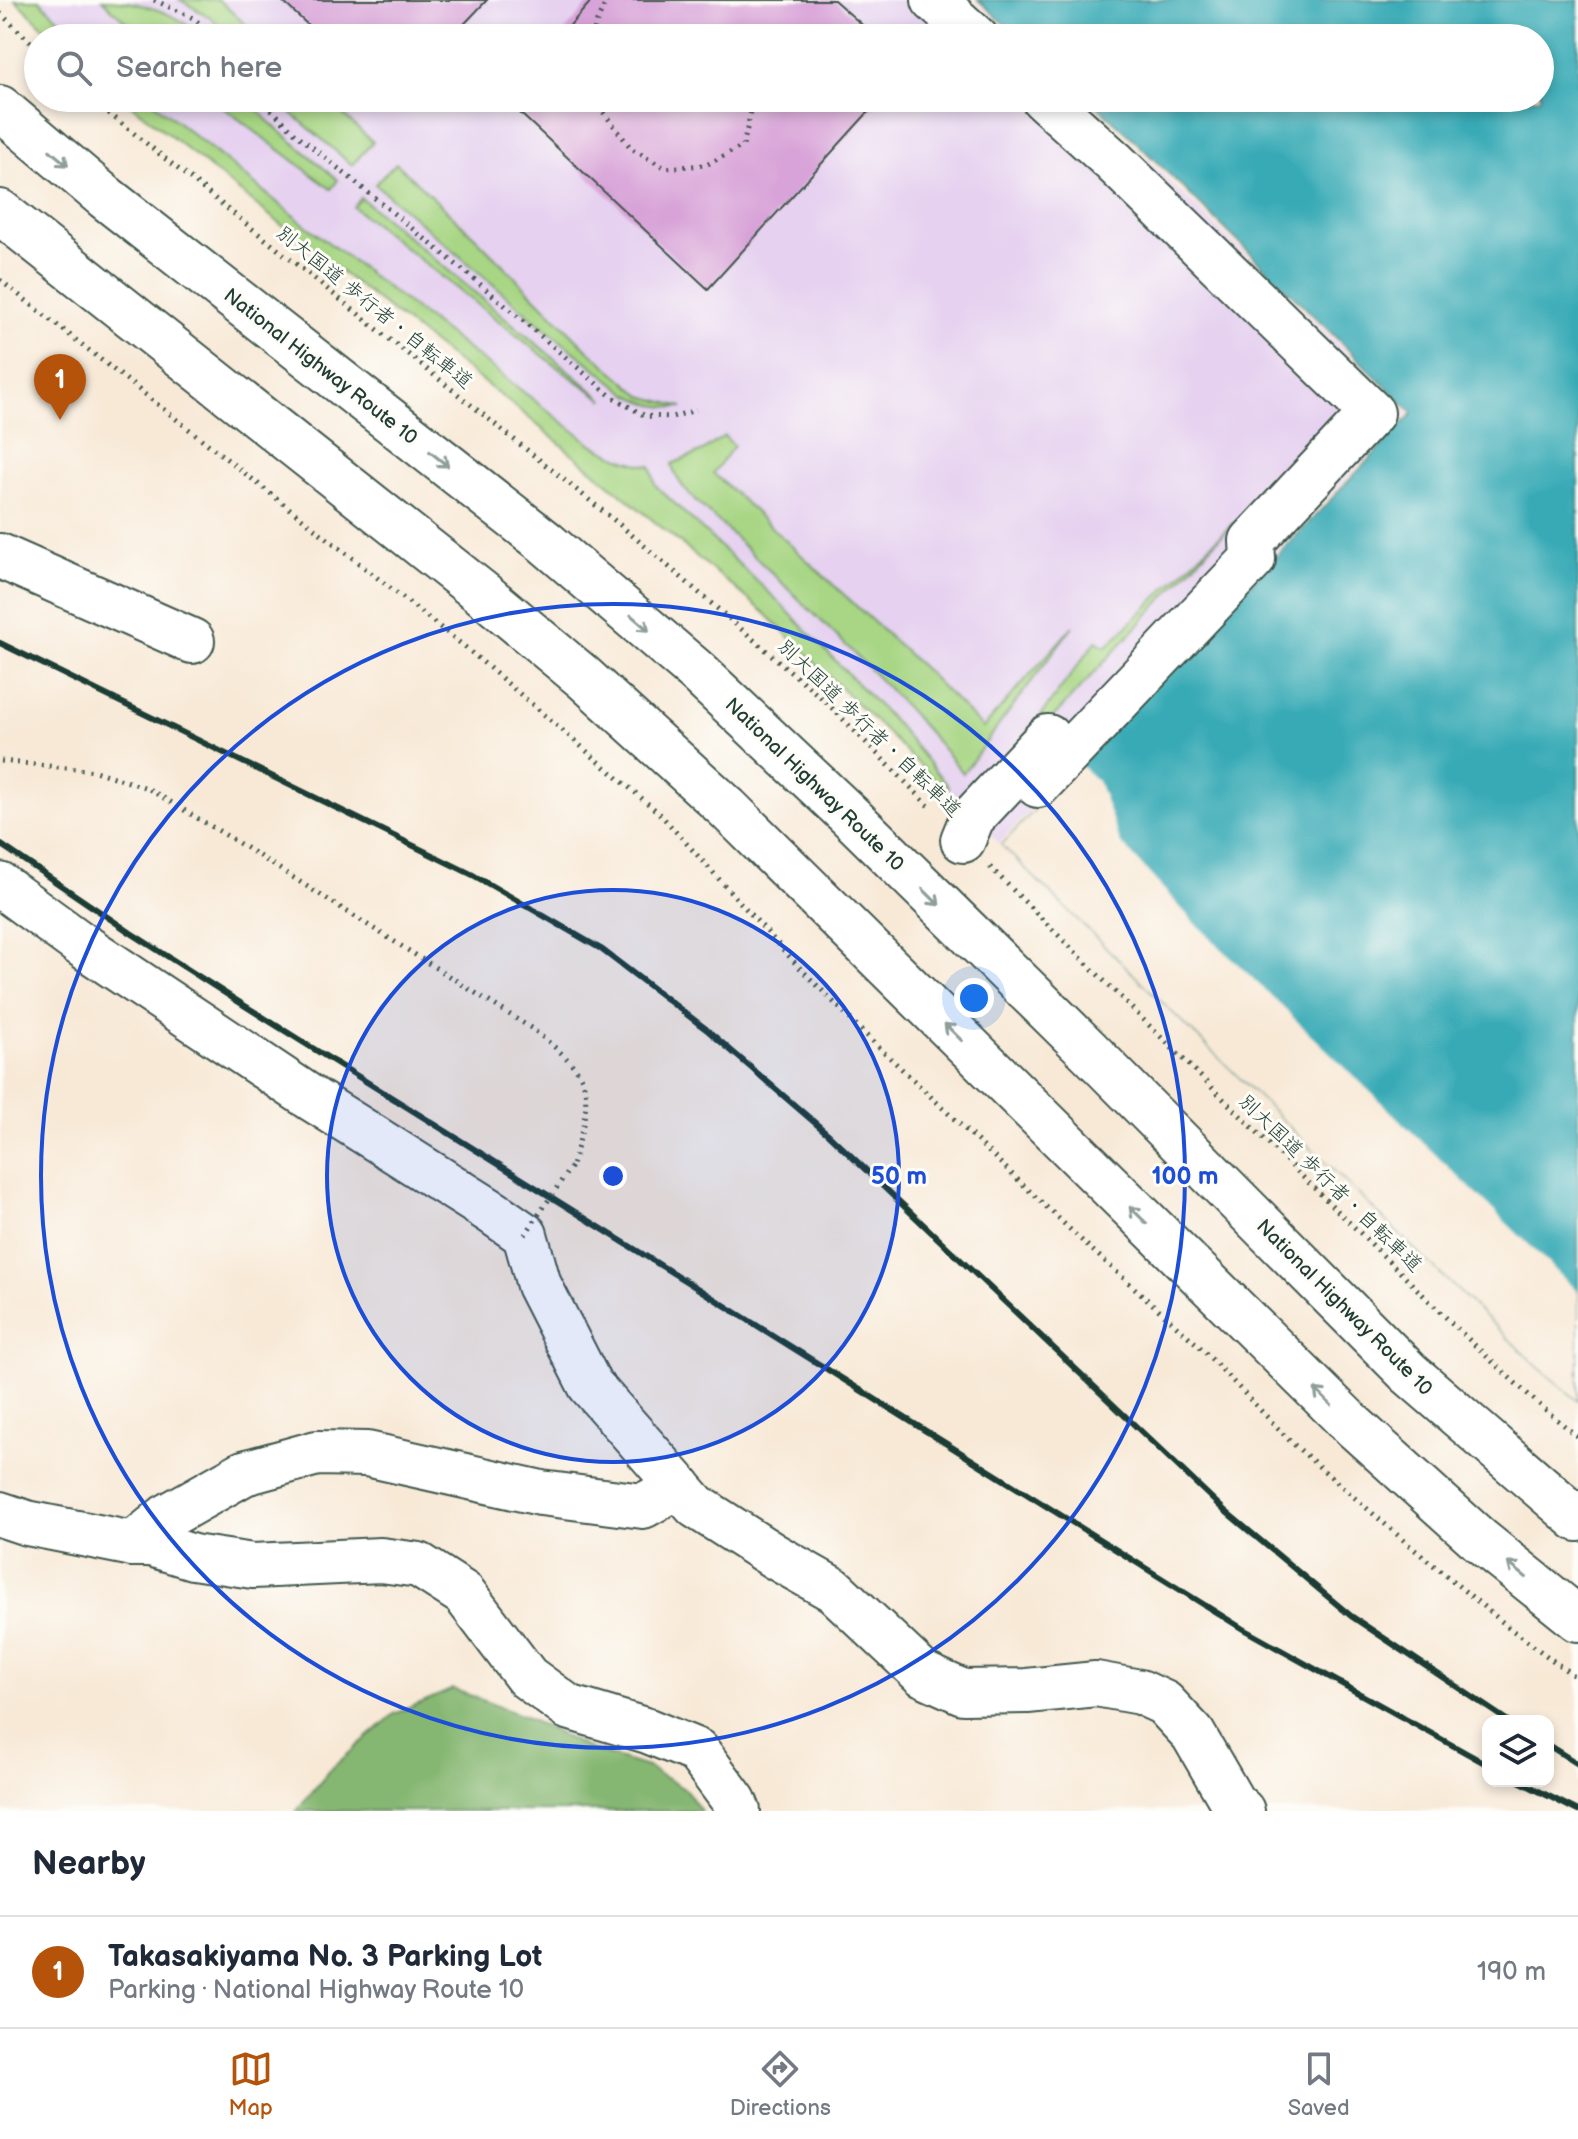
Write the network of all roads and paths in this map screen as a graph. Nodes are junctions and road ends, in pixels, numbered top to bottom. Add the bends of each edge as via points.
1 (154, 0) edge
2 (607, 0) edge
3 (934, 0) edge
4 (0, 13) edge
5 (200, 24) edge
6 (596, 24) edge
7 (961, 24) edge
8 (24, 36) edge
9 (0, 108) edge
10 (107, 112) edge
11 (274, 112) edge
12 (603, 112) edge
13 (751, 112) edge
14 (1059, 112) edge
15 (0, 212) edge
16 (0, 280) edge
17 (696, 410) dead end
18 (1252, 541) junction
19 (0, 556) edge
20 (192, 641) dead end
21 (1, 761) edge
22 (1038, 785) dead end
23 (1005, 817) dead end
24 (963, 840) junction
25 (0, 885) edge
26 (525, 1235) junction
27 (1578, 1437) edge
28 (679, 1486) junction
29 (0, 1514) edge
30 (1578, 1519) edge
31 (133, 1544) junction
32 (1578, 1619) edge
33 (1578, 1679) edge
34 (738, 1811) edge
35 (1242, 1811) edge

1 - 5 path
2 - 6 path
3 - 7 main road
4 - 8 path
9 -> 30 main road, National Highway Route 10 via 105,197 545,542 696,671 1099,1061 1409,1373
10 - 24 path, 別大国道 歩行者・自転車道 via 619,524 825,701
11 - 17 path via 611,396 645,416 672,417
12 - 13 path via 631,148 665,168 706,165 743,146
14 - 18 main road via 1372,413
32 -> 15 main road via 1481,1541 1349,1422 657,743 487,597
16 - 33 path via 465,647 659,813 863,1032 1199,1346 1291,1442 1420,1555
18 - 22 main road via 1253,559
18 - 24 main road via 1233,538 972,818
19 - 20 main road
21 - 26 path, bridge via 95,771 147,788 534,1030 569,1062 584,1085 583,1131 572,1165
23 - 24 main road via 987,834
24 - 27 path, 別大国道 歩行者・自転車道 via 1448,1319
25 - 26 main road via 301,1092
26 - 28 main road via 539,1285 590,1385
28 - 31 main road via 643,1506 541,1493 367,1454 317,1453 244,1473 166,1517
28 - 35 main road via 696,1506 834,1590 923,1674 963,1692 1096,1684 1140,1692 1164,1703 1193,1734
29 - 31 main road
31 - 34 main road via 253,1566 381,1560 419,1565 464,1594 527,1677 568,1707 697,1751

